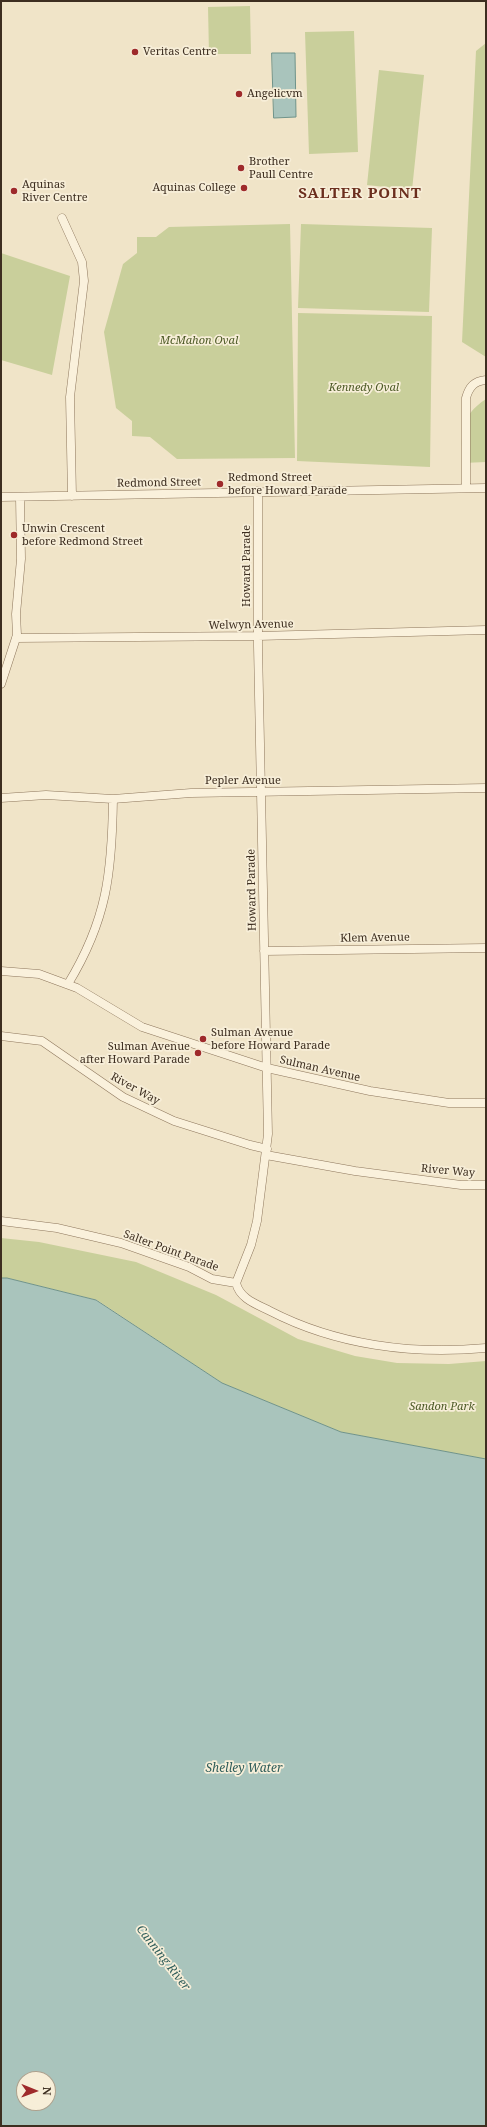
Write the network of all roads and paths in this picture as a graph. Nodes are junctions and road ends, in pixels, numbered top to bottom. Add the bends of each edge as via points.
1 (62, 218) dead end
2 (486, 380) edge
3 (466, 488) junction
4 (486, 488) edge
5 (258, 492) junction
6 (72, 496) junction
7 (1, 497) edge
8 (20, 497) junction
9 (486, 630) edge
10 (258, 636) junction
11 (16, 638) junction
12 (1, 684) edge
13 (486, 788) edge
14 (262, 792) junction
15 (1, 798) edge
16 (113, 799) junction
17 (486, 948) edge
18 (264, 951) junction
19 (1, 971) edge
20 (68, 984) junction
21 (1, 1036) edge
22 (266, 1068) junction
23 (486, 1103) edge
24 (267, 1152) junction
25 (486, 1184) edge
26 (1, 1221) edge
27 (236, 1283) junction
28 (486, 1348) edge

1 - 6 street via 82,262 84,281 70,397
2 - 3 street via 473,384 466,398
3 - 4 street, Redmond Street
3 - 5 street, Redmond Street
5 - 6 street, Redmond Street
5 - 10 street, Howard Parade
6 - 8 street, Redmond Street
7 - 8 street, Redmond Street
8 - 11 street via 21,559
9 - 10 street, Welwyn Avenue
10 - 11 street, Welwyn Avenue
10 - 14 street, Howard Parade
11 - 12 street
13 - 14 street, Pepler Avenue
14 - 16 street, Pepler Avenue via 191,792
14 - 18 street, Howard Parade
15 - 16 street, Pepler Avenue via 46,795
16 - 20 street via 112,851 101,915 82,961
17 - 18 street, Klem Avenue
18 - 22 street, Howard Parade
19 - 20 street, Sulman Avenue via 39,974
20 - 22 street, Sulman Avenue via 142,1027
21 - 24 street, River Way via 42,1042 122,1097 174,1121
22 - 23 street, Sulman Avenue via 370,1092 449,1104
22 - 24 street, Howard Parade
24 - 25 street, River Way via 355,1171 454,1184
24 - 27 street, Howard Parade via 257,1221 251,1245
26 - 27 street, Salter Point Parade via 56,1228 121,1243 189,1267 212,1279
27 - 28 street via 239,1293 248,1299 283,1317 332,1335 375,1346 405,1349

